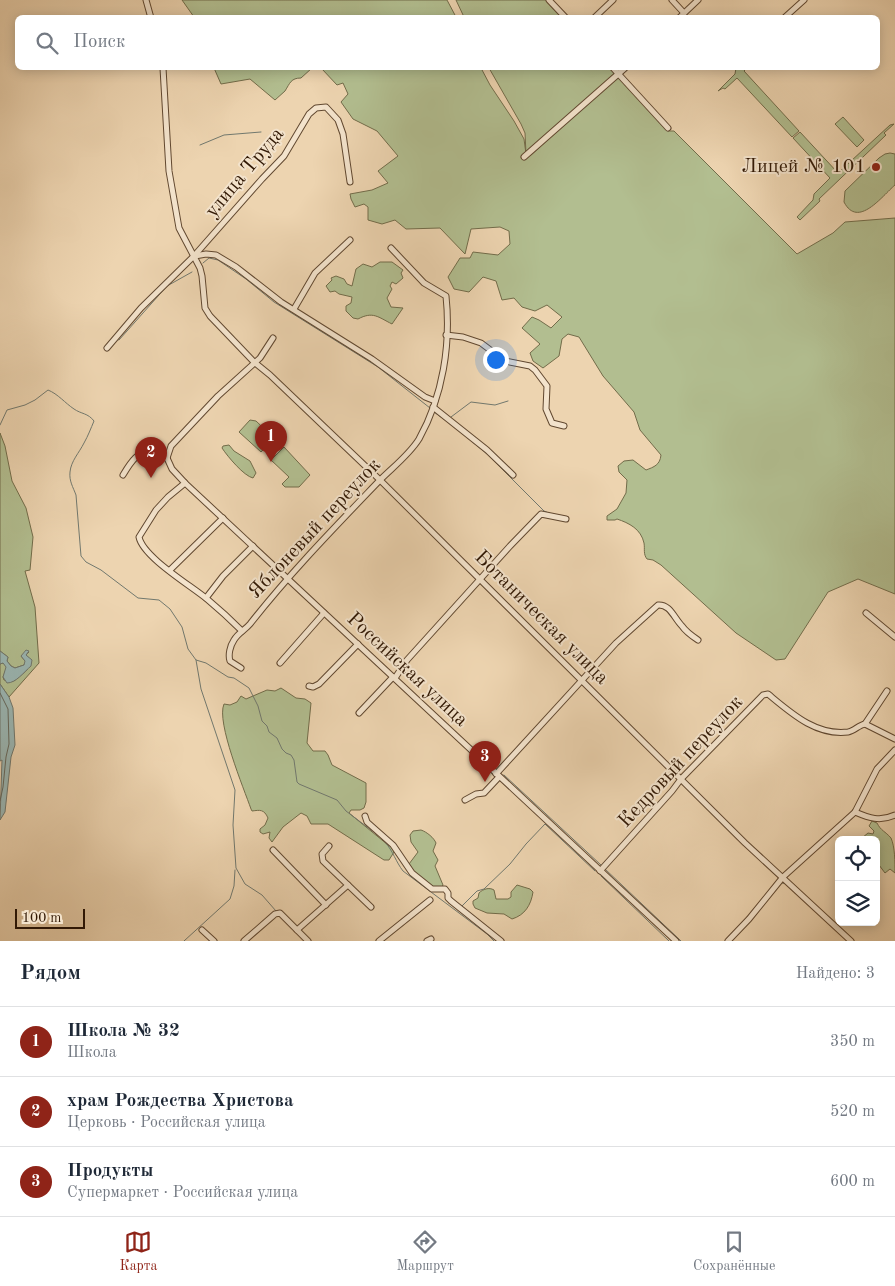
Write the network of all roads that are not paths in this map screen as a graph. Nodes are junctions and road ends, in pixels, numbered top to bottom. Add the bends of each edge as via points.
1 (146, 0) edge
2 (549, 0) edge
3 (613, 0) edge
4 (672, 0) edge
5 (698, 0) edge
6 (804, 0) edge
7 (684, 13) joint
8 (151, 15) edge
9 (563, 15) edge
10 (597, 15) edge
11 (787, 15) edge
12 (163, 70) edge
13 (615, 70) edge
14 (623, 70) edge
15 (619, 73) junction
16 (668, 128) dead end
17 (524, 157) dead end
18 (350, 182) dead end
19 (350, 240) dead end
20 (391, 248) dead end
21 (194, 256) junction
22 (294, 309) junction
23 (210, 316) joint
24 (446, 335) junction
25 (273, 338) dead end
26 (107, 348) dead end
27 (254, 362) junction
28 (435, 401) junction
29 (433, 407) junction
30 (564, 426) dead end
31 (167, 458) junction
32 (513, 474) dead end
33 (123, 475) dead end
34 (380, 480) junction
35 (185, 483) junction
36 (223, 518) junction
37 (566, 519) dead end
38 (253, 546) junction
39 (170, 570) junction
40 (287, 579) junction
41 (480, 579) junction
42 (206, 598) junction
43 (324, 613) junction
44 (866, 613) dead end
45 (242, 631) junction
46 (895, 637) edge
47 (698, 640) dead end
48 (358, 644) junction
49 (280, 663) dead end
50 (241, 668) dead end
51 (394, 678) junction
52 (582, 680) junction
53 (309, 686) dead end
54 (887, 691) dead end
55 (359, 713) dead end
56 (865, 724) junction
57 (895, 739) edge
58 (895, 750) edge
59 (498, 776) junction
60 (681, 779) junction
61 (466, 800) dead end
62 (855, 812) junction
63 (895, 815) edge
64 (365, 816) dead end
65 (329, 846) dead end
66 (273, 850) dead end
67 (600, 871) junction
68 (783, 876) junction
69 (348, 885) junction
70 (430, 900) dead end
71 (326, 905) junction
72 (371, 907) dead end
73 (202, 930) dead end
74 (297, 930) junction
75 (214, 941) edge
76 (244, 941) edge
77 (308, 941) edge
78 (379, 941) edge
79 (500, 941) edge
80 (676, 941) edge
81 (728, 941) edge
82 (851, 941) edge

1 - 8 street
2 - 9 street
3 - 10 street
4 - 7 street
5 - 7 street
6 - 11 street
12 - 21 street, улица Труда via 170,181 179,228
13 - 15 street
14 - 15 street
15 - 16 street
15 - 17 street
18 - 21 street, улица Труда via 338,120 326,107 316,108 304,121 284,156
19 - 22 street via 315,273
20 - 24 street, Яблоневый переулок via 424,283 446,296
21 - 22 street via 216,255
21 - 23 street, улица Труда via 202,276 205,308
21 - 26 street via 141,308
22 - 28 street
23 - 27 street, Ботаническая улица
24 - 28 street, Яблоневый переулок via 444,372
24 - 30 street via 481,343 505,361 530,366 547,386 546,409 552,423
25 - 27 street
27 - 31 street via 171,446
27 - 34 street, Ботаническая улица
28 - 29 street, Яблоневый переулок
29 - 32 street
29 - 34 street, Яблоневый переулок via 417,441
31 - 33 street via 145,452 128,465
31 - 35 street, Российская улица
34 - 40 street, Яблоневый переулок
34 - 41 street, Ботаническая улица
35 - 36 street, Российская улица
35 - 39 street via 156,510 139,537 155,559
36 - 38 street, Российская улица
36 - 39 street
37 - 41 street via 541,514
38 - 40 street, Российская улица
38 - 42 street
39 - 42 street
40 - 43 street, Российская улица
40 - 45 street, Яблоневый переулок
41 - 51 street
41 - 52 street, Ботаническая улица
42 - 45 street
43 - 48 street, Российская улица
43 - 49 street
44 - 46 street
45 - 50 street, Яблоневый переулок via 233,641 229,656 230,661
47 - 52 street via 681,626 668,608 658,605
48 - 51 street, Российская улица
48 - 53 street via 319,684
51 - 55 street
51 - 59 street, Российская улица
52 - 59 street
52 - 60 street, Ботаническая улица
54 - 56 street
56 - 57 street
56 - 60 street, Кедровый переулок via 848,732 821,730 768,694 764,695
58 - 62 street via 877,768
59 - 61 street via 484,793
59 - 67 street, Российская улица
60 - 67 street, Кедровый переулок
60 - 68 street, Ботаническая улица
62 - 63 street via 872,819
62 - 68 street
64 - 79 street via 367,822 393,845 412,873 432,889 445,888 451,901
65 - 69 street via 322,854 323,861
66 - 71 street
67 - 80 street, Российская улица
68 - 81 street via 750,919
68 - 82 street, Ботаническая улица
69 - 71 street
69 - 72 street
70 - 78 street
71 - 74 street
73 - 75 street
74 - 76 street via 280,913 275,914
74 - 77 street

